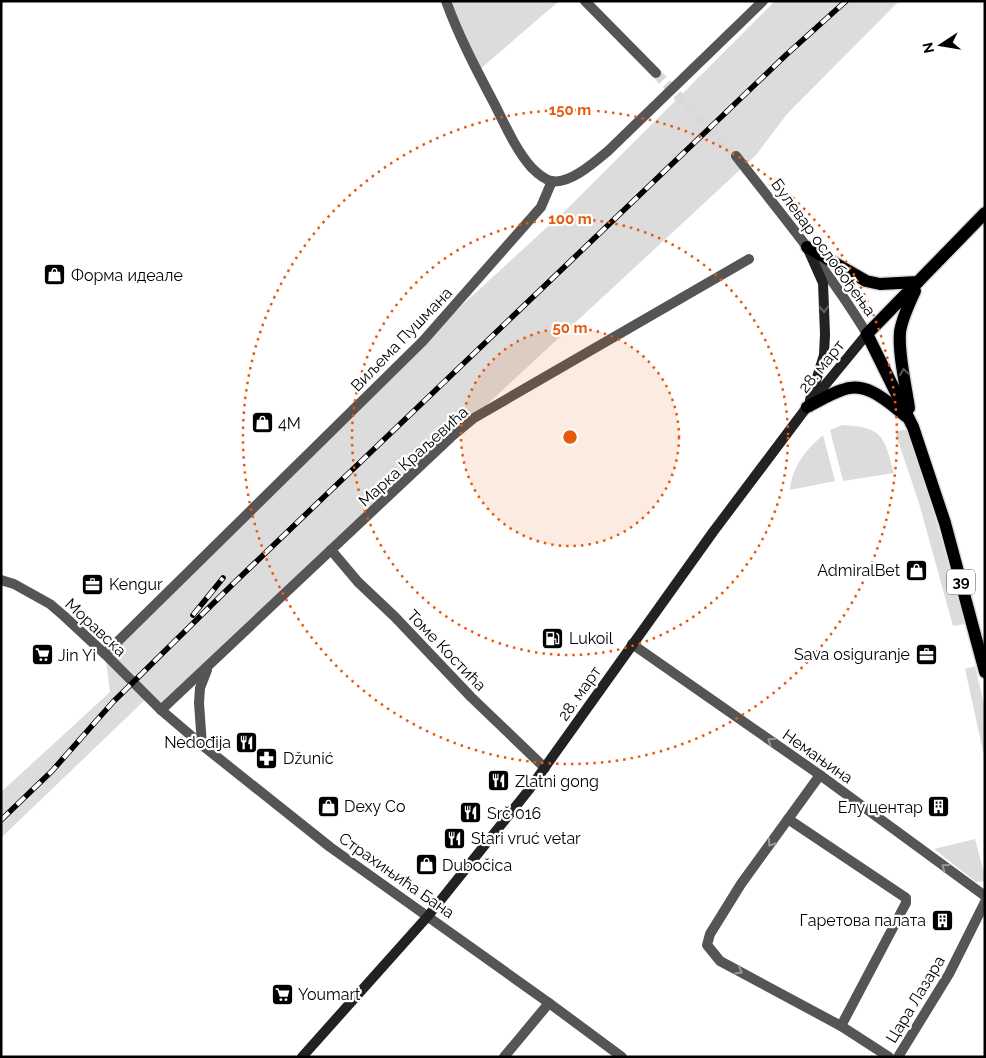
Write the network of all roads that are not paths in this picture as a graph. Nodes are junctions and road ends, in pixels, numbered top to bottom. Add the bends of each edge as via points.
1 (446, 1) edge
2 (585, 1) edge
3 (763, 1) edge
4 (656, 73) tunnel mouth
5 (736, 156) tunnel mouth
6 (552, 181) junction
7 (985, 213) edge
8 (807, 247) junction
9 (749, 259) dead end
10 (918, 282) junction
11 (867, 334) junction
12 (807, 407) junction
13 (911, 420) junction
14 (331, 550) junction
15 (1, 580) edge
16 (981, 638) edge
17 (632, 644) junction
18 (105, 654) junction
19 (209, 666) junction
20 (985, 672) edge
21 (161, 710) junction
22 (202, 745) junction
23 (545, 768) junction
24 (820, 775) junction
25 (788, 819) junction
26 (985, 896) edge
27 (985, 902) edge
28 (428, 916) junction
29 (549, 1003) junction
30 (841, 1026) junction
31 (302, 1057) edge
32 (504, 1057) edge
33 (622, 1057) edge
34 (889, 1057) edge
35 (898, 1057) edge

1 - 6 street via 454,24 506,127 531,167
2 - 4 street
3 - 6 street via 608,152 586,169
5 - 8 street, Булевар ослобођења
6 - 18 street, Виљема Пушмана via 541,207 424,340
7 - 10 main road
8 - 10 main road via 866,280 880,284
8 - 11 street, Булевар ослобођења
8 -> 12 main road via 823,283 826,334 824,355
9 - 14 street, Марка Краљевића via 474,418
10 - 11 main road
13 -> 10 main road via 900,332
11 - 12 main road, 28. март
11 - 13 main road, Булевар ослобођења / 39
12 - 13 main road via 843,389 862,388 882,398
12 - 17 main road, 28. март
13 - 16 main road, Булевар ослобођења / 39
14 - 19 street, Марка Краљевића
14 - 23 street, Томе Костића via 358,582
15 - 18 street, Моравска via 50,604
16 - 20 main road, Булевар ослобођења / 39
17 - 23 main road, 28. март
24 -> 17 street, Немањина
18 - 21 street, Моравска
19 - 21 street, Марка Краљевића
19 - 22 street via 200,688
21 - 22 street, Страхињића Бана
22 - 28 street, Страхињића Бана via 330,847
23 - 28 main road, 28. март
24 - 25 street
26 -> 24 street, Немањина
25 - 30 street via 906,898
25 -> 30 street via 741,884 710,934 707,945 720,961
27 - 35 street, Цара Лазара via 949,974
28 - 29 street, Страхињића Бана
28 - 31 main road, 28. март
29 - 32 street
29 - 33 street, Страхињића Бана
30 - 34 street

